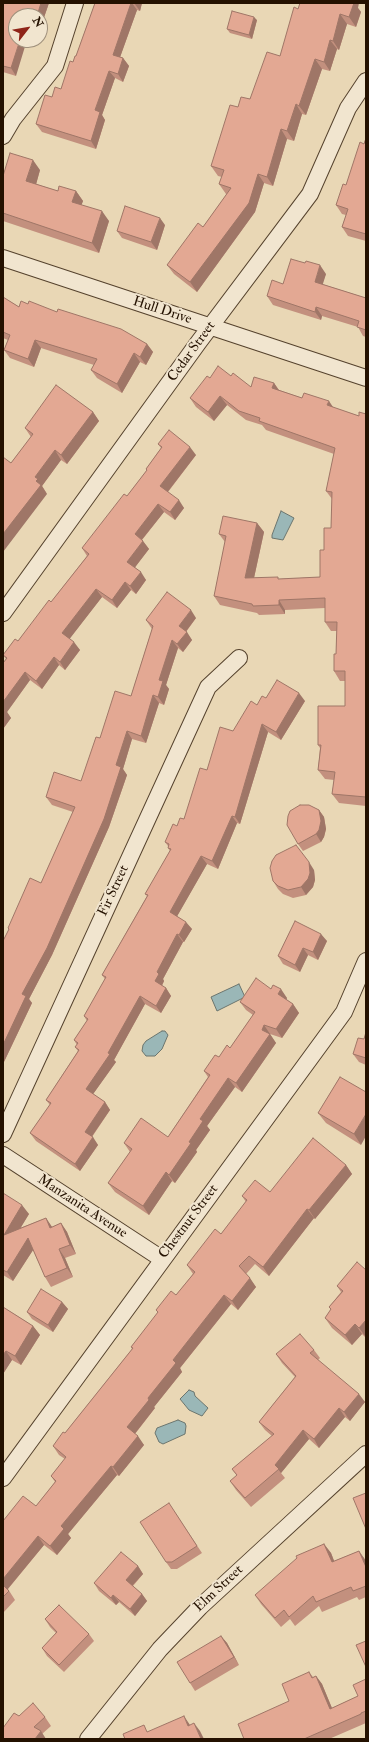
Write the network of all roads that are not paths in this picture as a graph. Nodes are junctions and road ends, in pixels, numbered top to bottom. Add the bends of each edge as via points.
1 (75, 3) edge
2 (366, 82) edge
3 (3, 136) edge
4 (3, 258) edge
5 (210, 327) junction
6 (366, 378) edge
7 (3, 613) edge
8 (239, 658) dead end
9 (366, 961) edge
10 (3, 1134) edge
11 (3, 1155) edge
12 (162, 1259) junction
13 (366, 1454) edge
14 (3, 1478) edge
15 (88, 1739) edge

1 - 3 street via 55,66 13,119
2 - 5 street, Cedar Street via 348,108 310,194
4 - 5 street, Hull Drive
5 - 6 street, Hull Drive
5 - 7 street, Cedar Street
8 - 10 street, Fir Street via 208,687
9 - 12 street, Chestnut Street via 344,1012
11 - 12 street, Manzanita Avenue
12 - 14 street, Chestnut Street
13 - 15 street, Elm Street via 200,1607 160,1649

